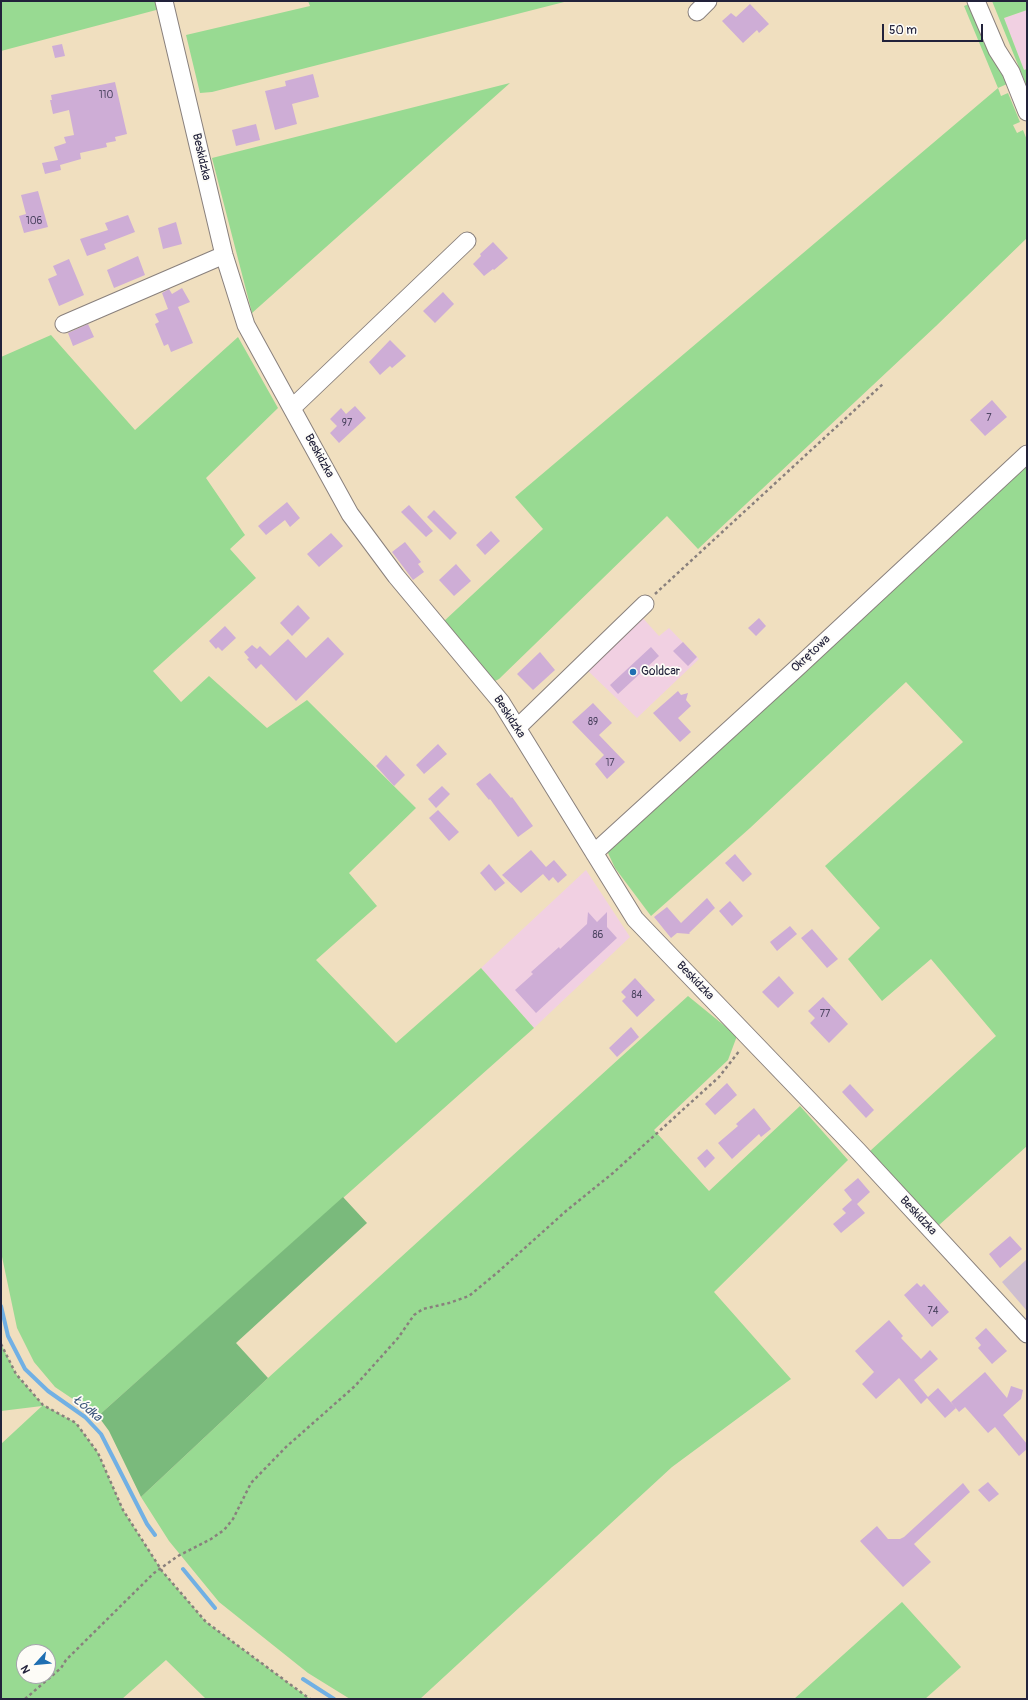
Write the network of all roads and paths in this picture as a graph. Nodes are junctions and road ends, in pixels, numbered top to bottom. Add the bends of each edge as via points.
1 (164, 1) edge
2 (976, 1) edge
3 (1027, 112) edge
4 (467, 241) dead end
5 (224, 255) junction
6 (64, 324) dead end
7 (884, 383) dead end
8 (292, 408) junction
9 (1027, 454) edge
10 (645, 604) joint
11 (517, 728) junction
12 (594, 853) junction
13 (749, 1036) junction
14 (1027, 1334) edge
15 (1, 1344) edge
16 (161, 1569) junction
17 (25, 1699) edge
18 (310, 1699) edge

1 - 5 street, Beskidzka
2 - 3 street via 997,50 1011,72
4 - 8 street
5 - 6 street
5 - 8 street, Beskidzka via 246,325
7 - 10 path
8 - 11 street, Beskidzka via 350,514 396,576 501,702
9 - 12 street, Okrętowa
10 - 11 street
11 - 12 street, Beskidzka
12 - 13 street, Beskidzka via 635,919
13 - 14 street, Beskidzka
13 - 16 path via 719,1077 498,1272 469,1296 422,1309 414,1315 398,1338 355,1386 286,1447 251,1483 233,1519 224,1530 178,1556
15 - 16 path via 16,1374 43,1405 76,1423 98,1453 123,1510
16 - 17 path via 66,1660 61,1668
16 - 18 path via 206,1622

